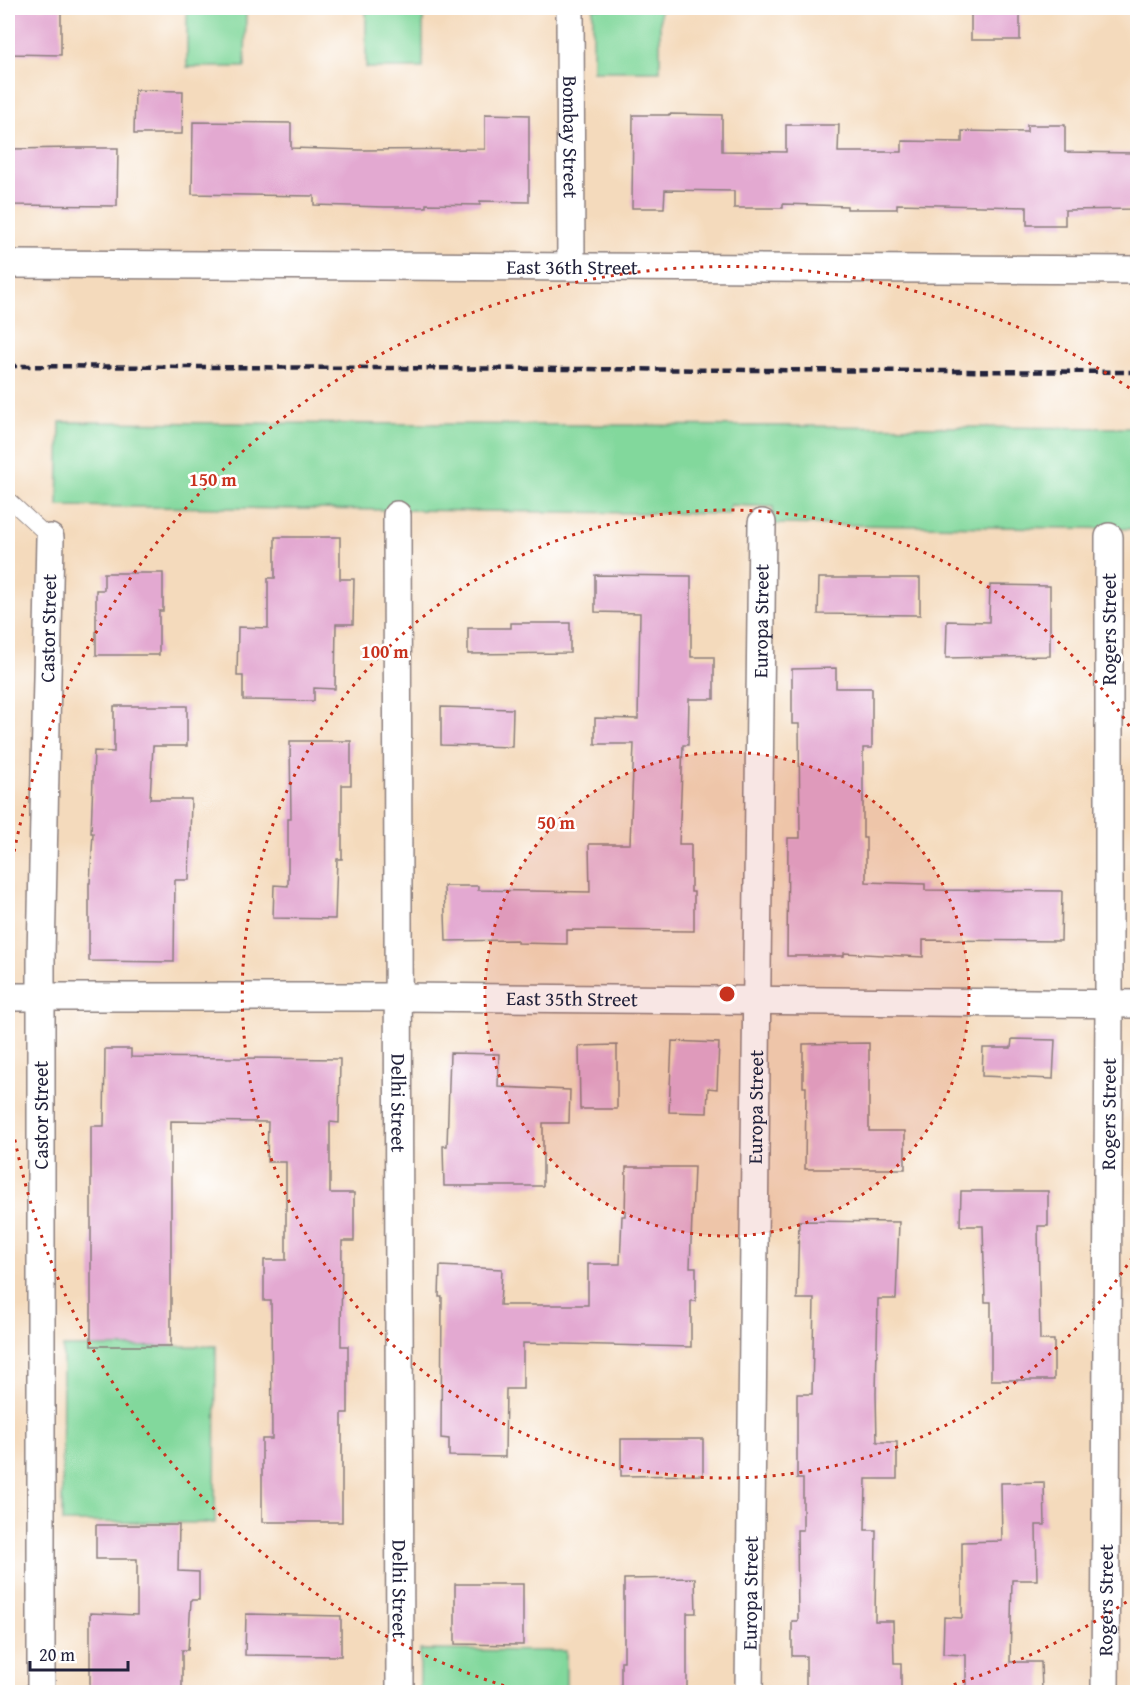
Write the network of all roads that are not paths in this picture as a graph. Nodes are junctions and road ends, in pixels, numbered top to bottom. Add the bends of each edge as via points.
1 (570, 8) edge
2 (8, 264) edge
3 (571, 266) junction
4 (1137, 270) edge
5 (8, 499) edge
6 (397, 515) dead end
7 (762, 523) dead end
8 (50, 537) joint
9 (1109, 537) dead end
10 (8, 997) edge
11 (400, 997) junction
12 (41, 998) junction
13 (755, 1000) junction
14 (1109, 1003) junction
15 (1137, 1004) edge
16 (41, 1692) edge
17 (400, 1692) edge
18 (748, 1692) edge
19 (1105, 1692) edge

1 - 3 street, Bombay Street
2 - 3 street, East 36th Street
3 - 4 street, East 36th Street
5 - 8 lane
6 - 11 street, Delhi Street
7 - 13 street, Europa Street
8 - 12 street, Castor Street
9 - 14 street, Rogers Street
10 - 12 street, East 35th Street
11 - 12 street, East 35th Street
11 - 13 street, East 35th Street
11 - 17 street, Delhi Street
12 - 16 street, Castor Street
13 - 14 street, East 35th Street
13 - 18 street, Europa Street
14 - 15 street, East 35th Street
14 - 19 street, Rogers Street

